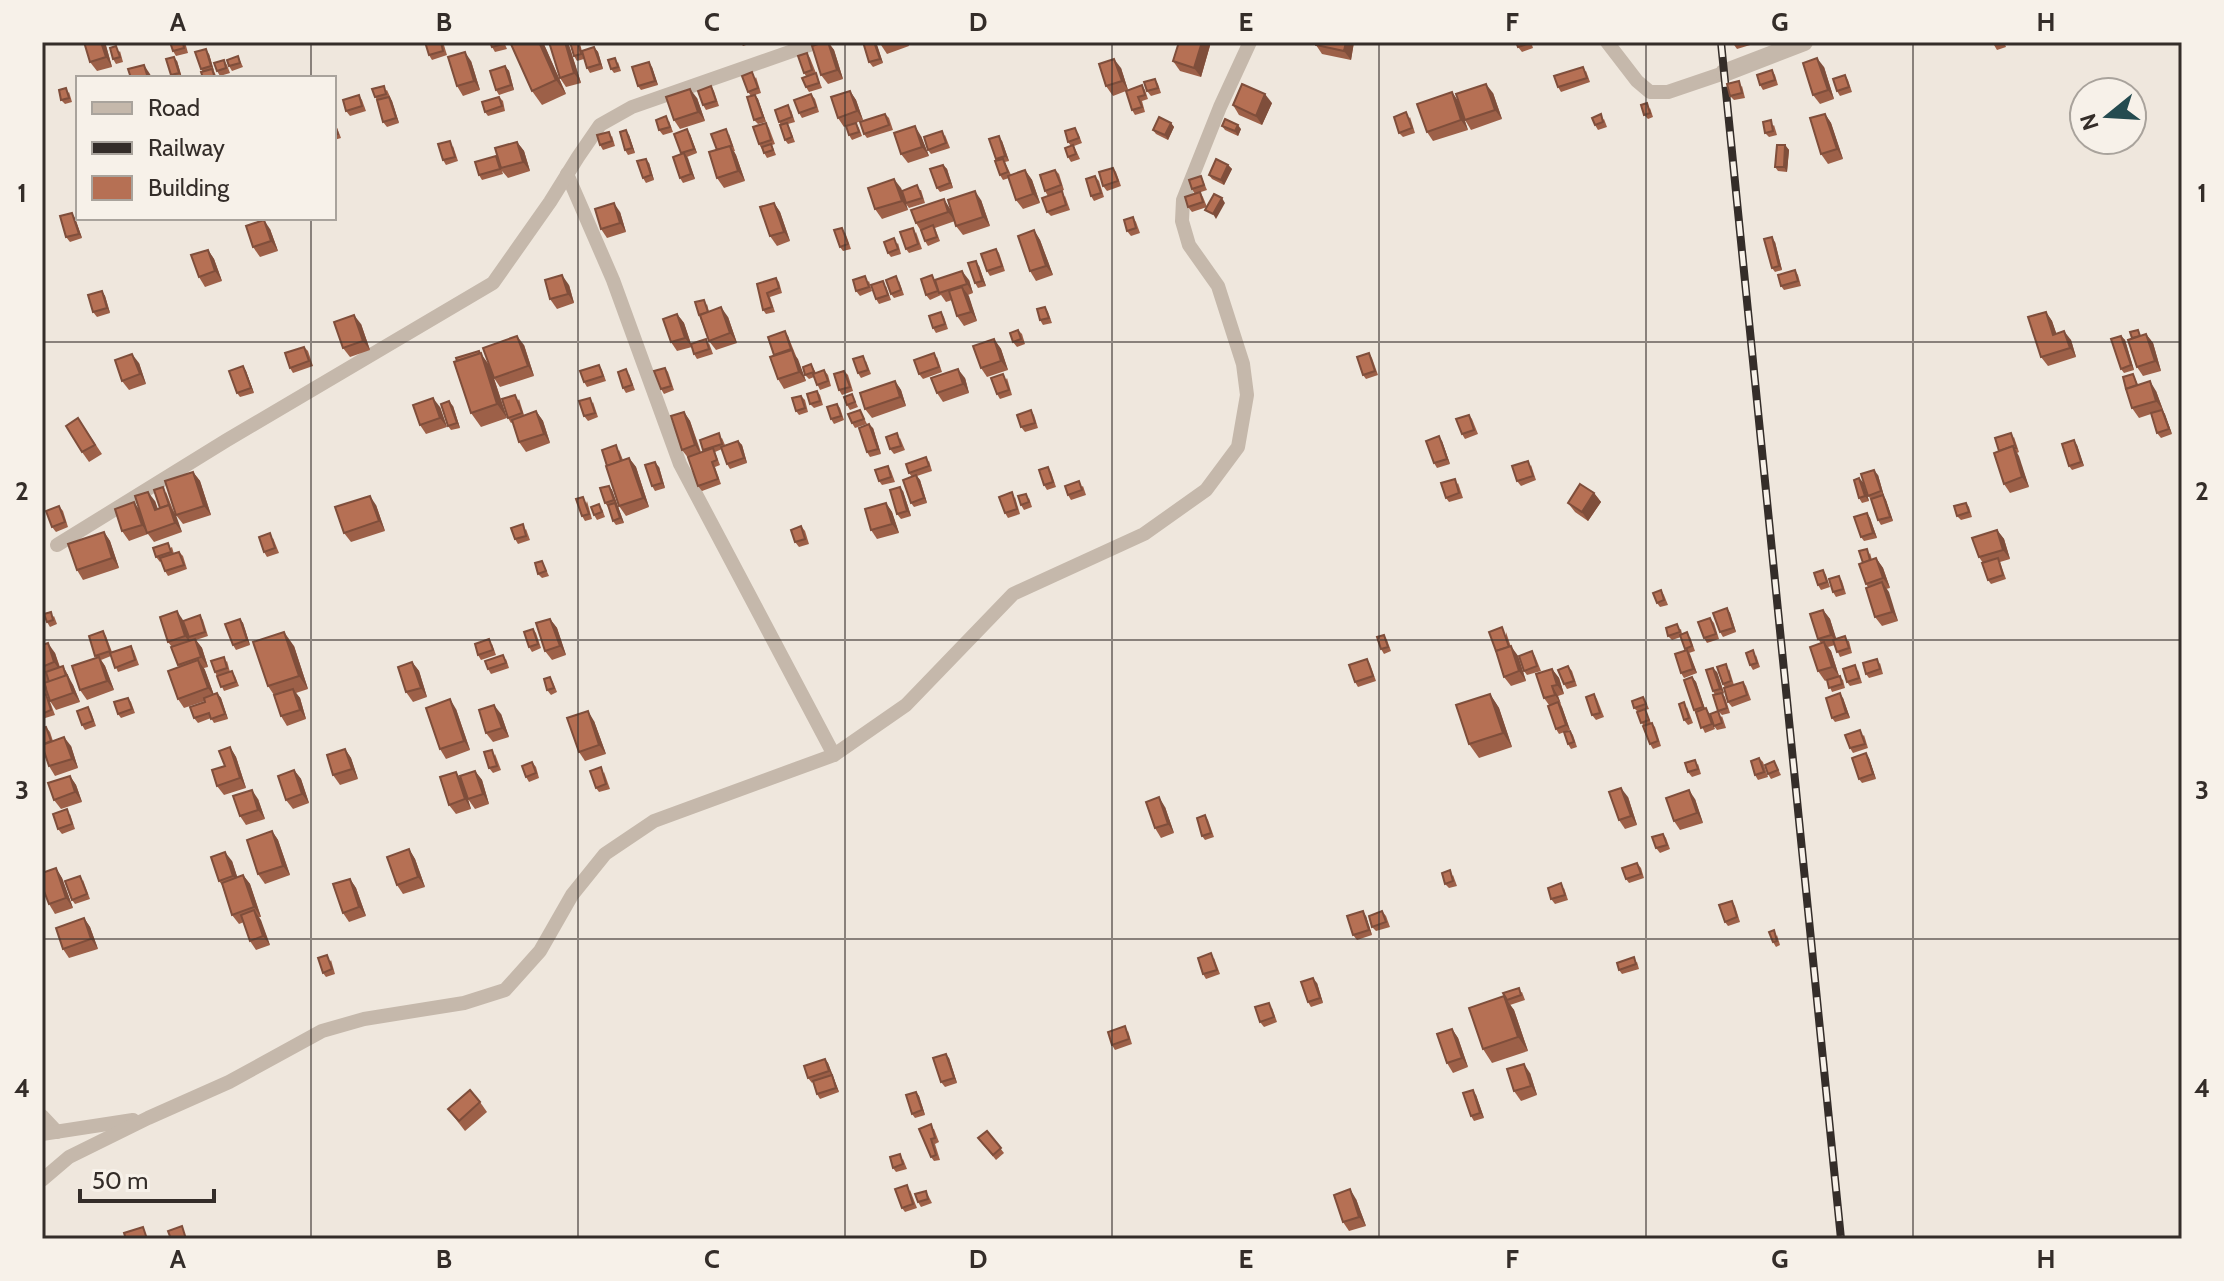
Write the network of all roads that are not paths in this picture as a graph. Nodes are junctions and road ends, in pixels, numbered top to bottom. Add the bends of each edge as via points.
1 (818, 42) edge
2 (1250, 42) edge
3 (1607, 42) edge
4 (1804, 42) edge
5 (1724, 73) joint
6 (567, 174) junction
7 (57, 545) dead end
8 (834, 755) junction
9 (42, 1116) edge
10 (148, 1118) junction
11 (49, 1133) edge
12 (42, 1180) edge

1 - 6 street via 632,107 600,125
2 - 8 street via 1183,200 1182,221 1189,245 1218,286 1243,364 1247,395 1238,447 1206,490 1144,534 1013,594 906,705
3 - 5 street via 1650,92 1668,92
4 - 5 street
6 - 7 street via 493,283
6 - 8 street via 613,280 680,464
8 - 10 street via 654,821 605,854 572,895 540,951 505,990 322,1031 229,1082
9 - 11 street
10 - 11 street
10 - 12 street via 69,1157

